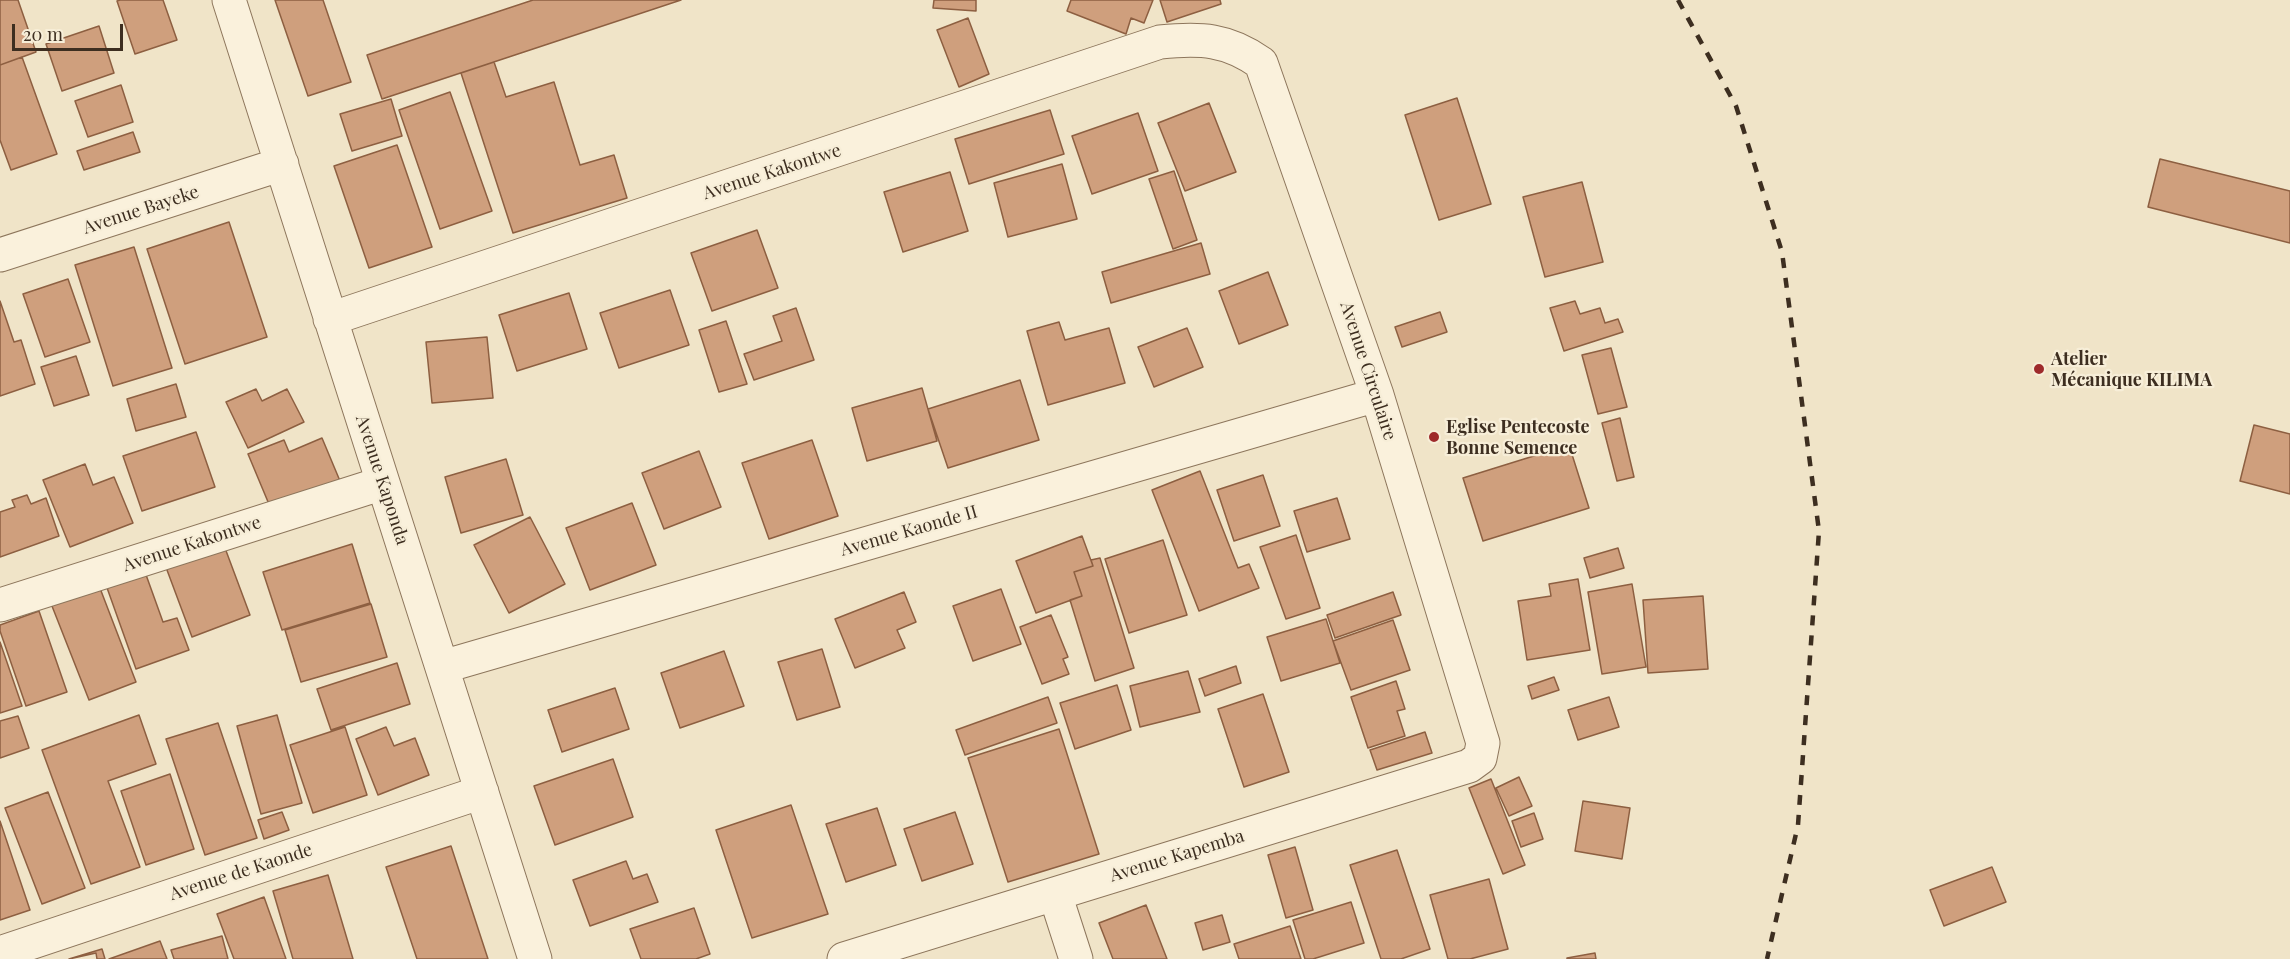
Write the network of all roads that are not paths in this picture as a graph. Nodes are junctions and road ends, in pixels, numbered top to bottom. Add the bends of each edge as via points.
1 (229, 0) edge
2 (1217, 41) joint
3 (282, 164) junction
4 (0, 255) edge
5 (330, 319) junction
6 (1377, 395) junction
7 (383, 483) junction
8 (0, 605) edge
9 (442, 667) junction
10 (1479, 730) joint
11 (482, 792) junction
12 (1055, 894) junction
13 (0, 953) edge
14 (535, 959) edge
15 (844, 959) edge
16 (1076, 959) edge

1 - 3 street, Avenue Kaponda
2 - 5 street, Avenue Kakontwe via 1160,42
2 - 6 street, Avenue Circulaire via 1261,63
3 - 4 street, Avenue Bayeke
3 - 5 street, Avenue Kaponda
5 - 7 street, Avenue Kaponda
6 - 9 street, Avenue Kaonde II
6 - 10 street, Avenue Circulaire
7 - 8 street, Avenue Kakontwe
7 - 9 street, Avenue Kaponda
9 - 11 street, Avenue Kaponda
10 - 12 street, Avenue Kapemba via 1482,751 1476,763 1469,766
11 - 13 street, Avenue de Kaonde
11 - 14 street, Avenue Kaponda
12 - 15 street, Avenue Kapemba
12 - 16 street

